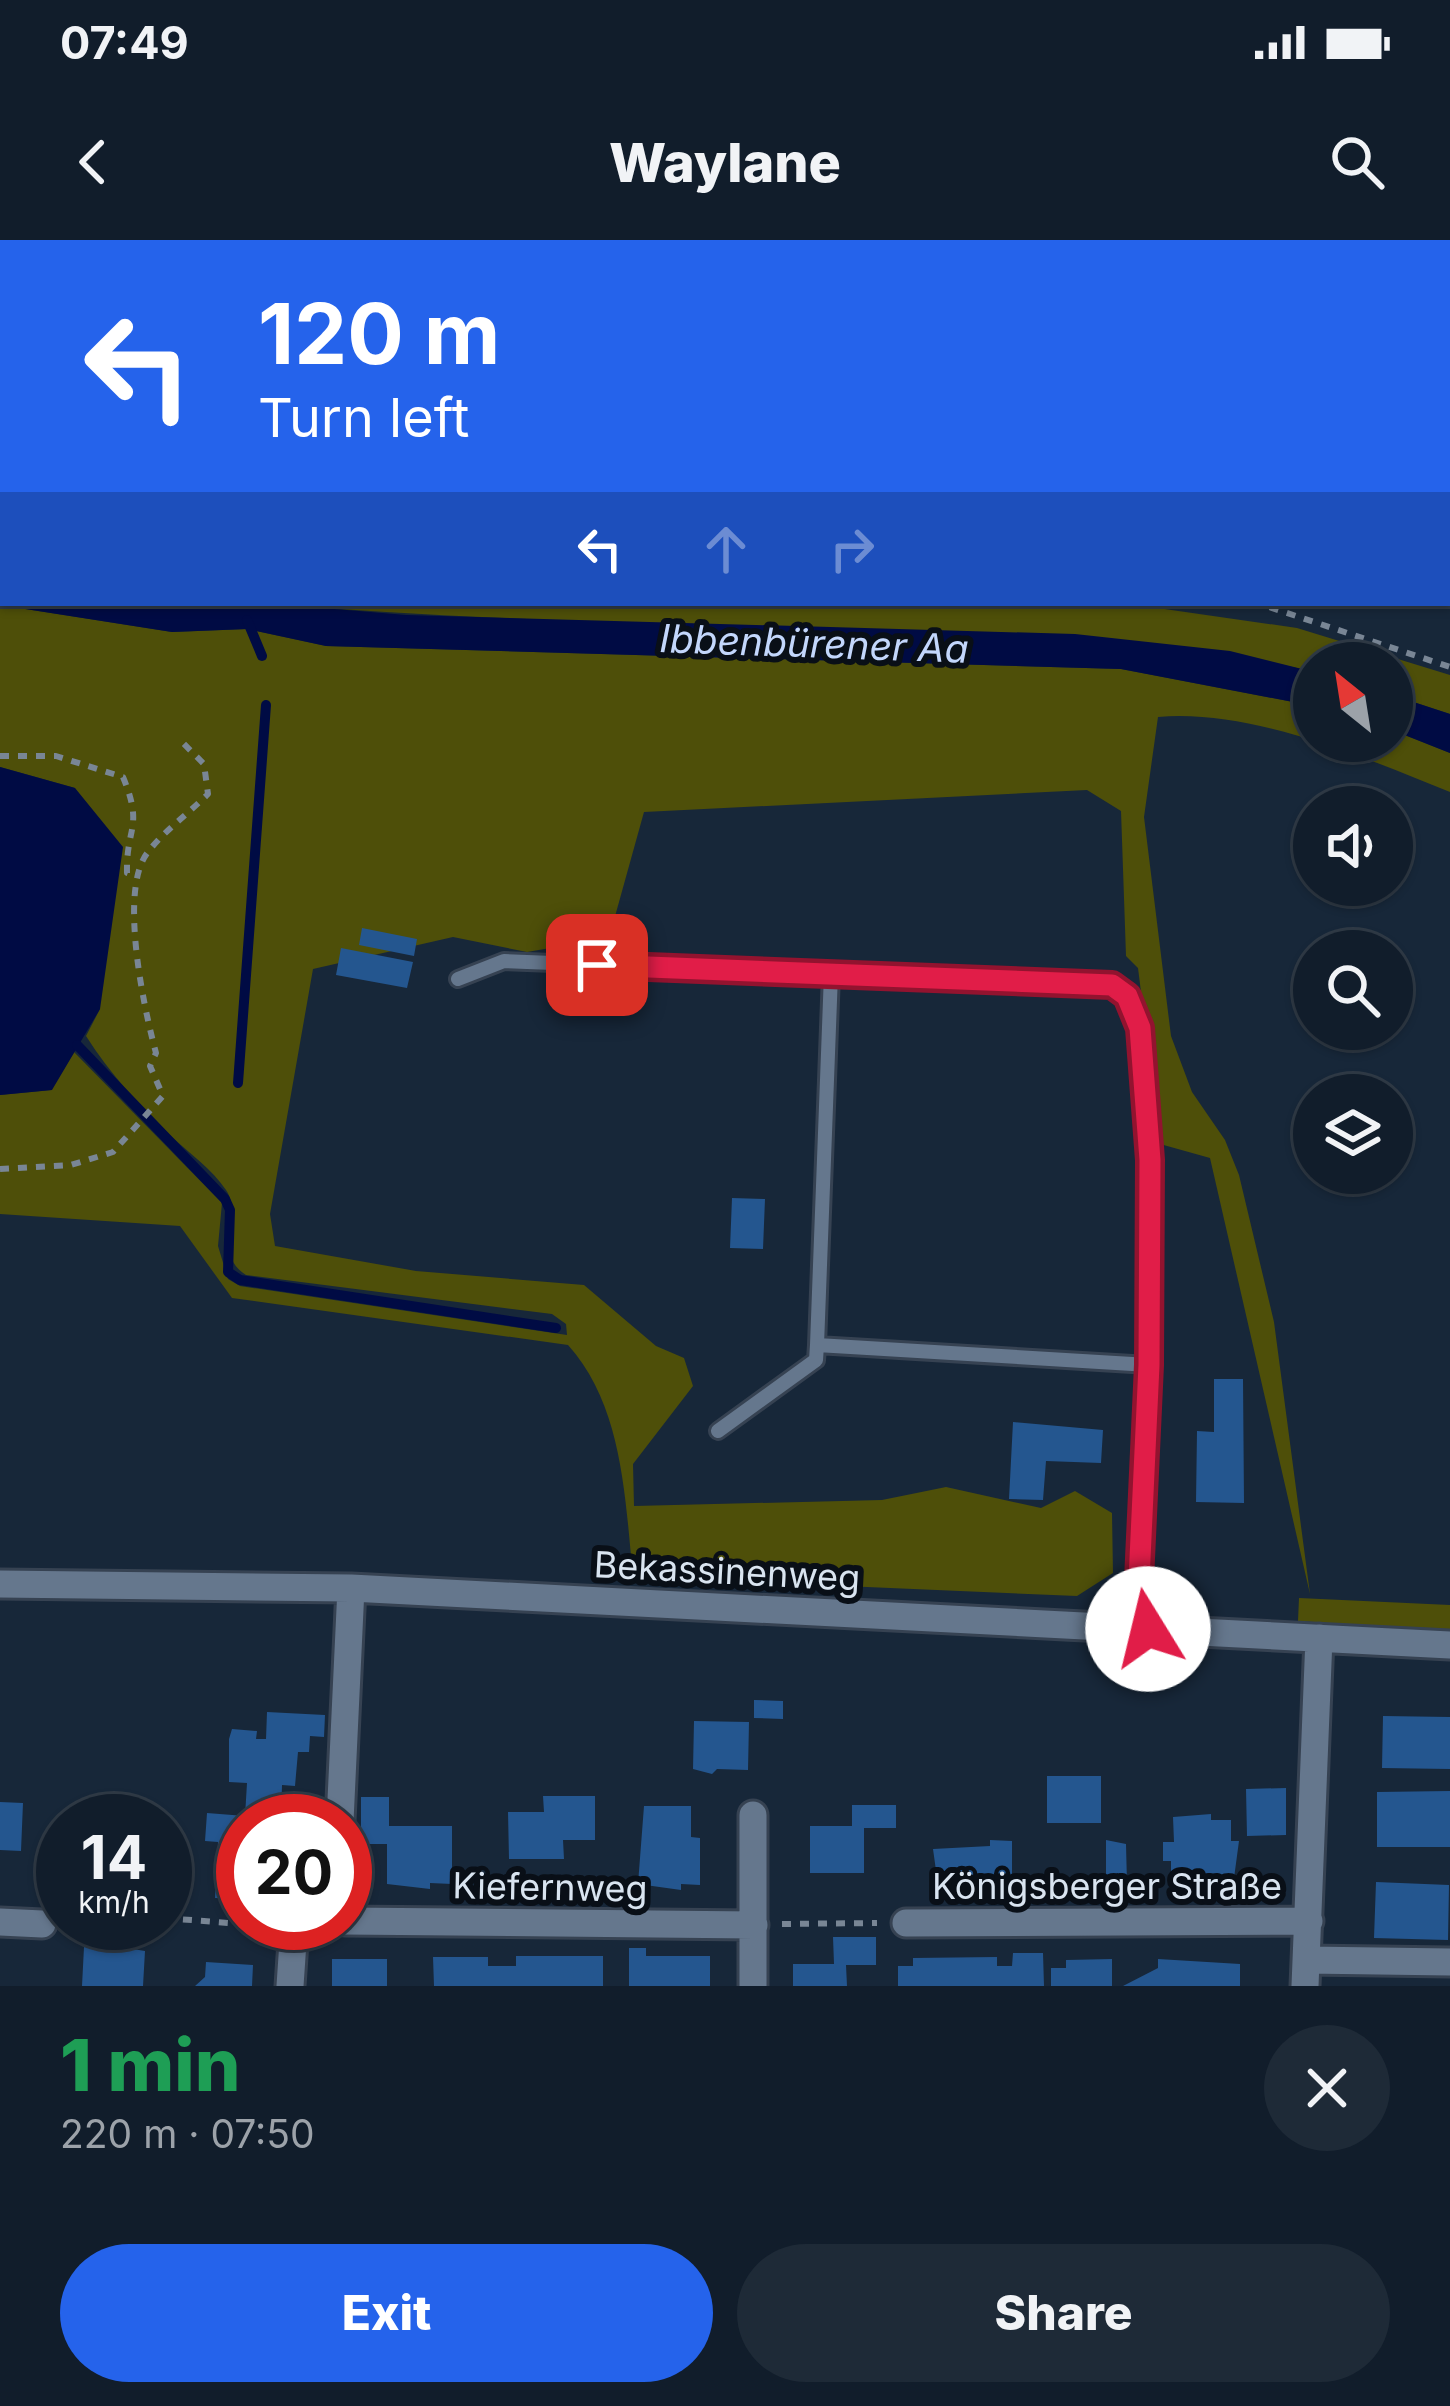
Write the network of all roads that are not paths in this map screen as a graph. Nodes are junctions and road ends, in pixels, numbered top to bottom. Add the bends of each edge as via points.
1 (831, 974) junction
2 (458, 979) dead end
3 (817, 1345) junction
4 (1149, 1365) junction
5 (718, 1431) dead end
6 (0, 1584) edge
7 (351, 1588) junction
8 (1148, 1629) junction
9 (1319, 1638) junction
10 (1450, 1645) edge
11 (341, 1794) edge
12 (753, 1815) dead end
13 (372, 1921) edge
14 (1309, 1921) junction
15 (0, 1922) edge
16 (905, 1923) road end
17 (36, 1924) edge
18 (754, 1925) junction
19 (292, 1950) edge
20 (1450, 1962) edge
21 (1306, 1973) edge
22 (290, 1986) edge
23 (753, 1986) edge

1 - 2 lane via 504,961
1 - 3 lane
1 - 4 lane via 1112,985 1127,996 1140,1028 1150,1160
3 - 4 lane
3 - 5 lane via 816,1360
4 - 8 lane via 1139,1580
6 - 7 street, Bekassinenweg
7 - 8 street, Bekassinenweg
7 - 11 street
8 - 9 street, Bekassinenweg
9 - 10 street, Bekassinenweg
9 - 14 street, Königsberger Straße
12 - 18 street
13 - 18 street, Kiefernweg
14 - 16 street, Königsberger Straße
14 - 21 street, Königsberger Straße
15 - 17 street
18 - 23 street
19 - 22 street
20 - 21 street

